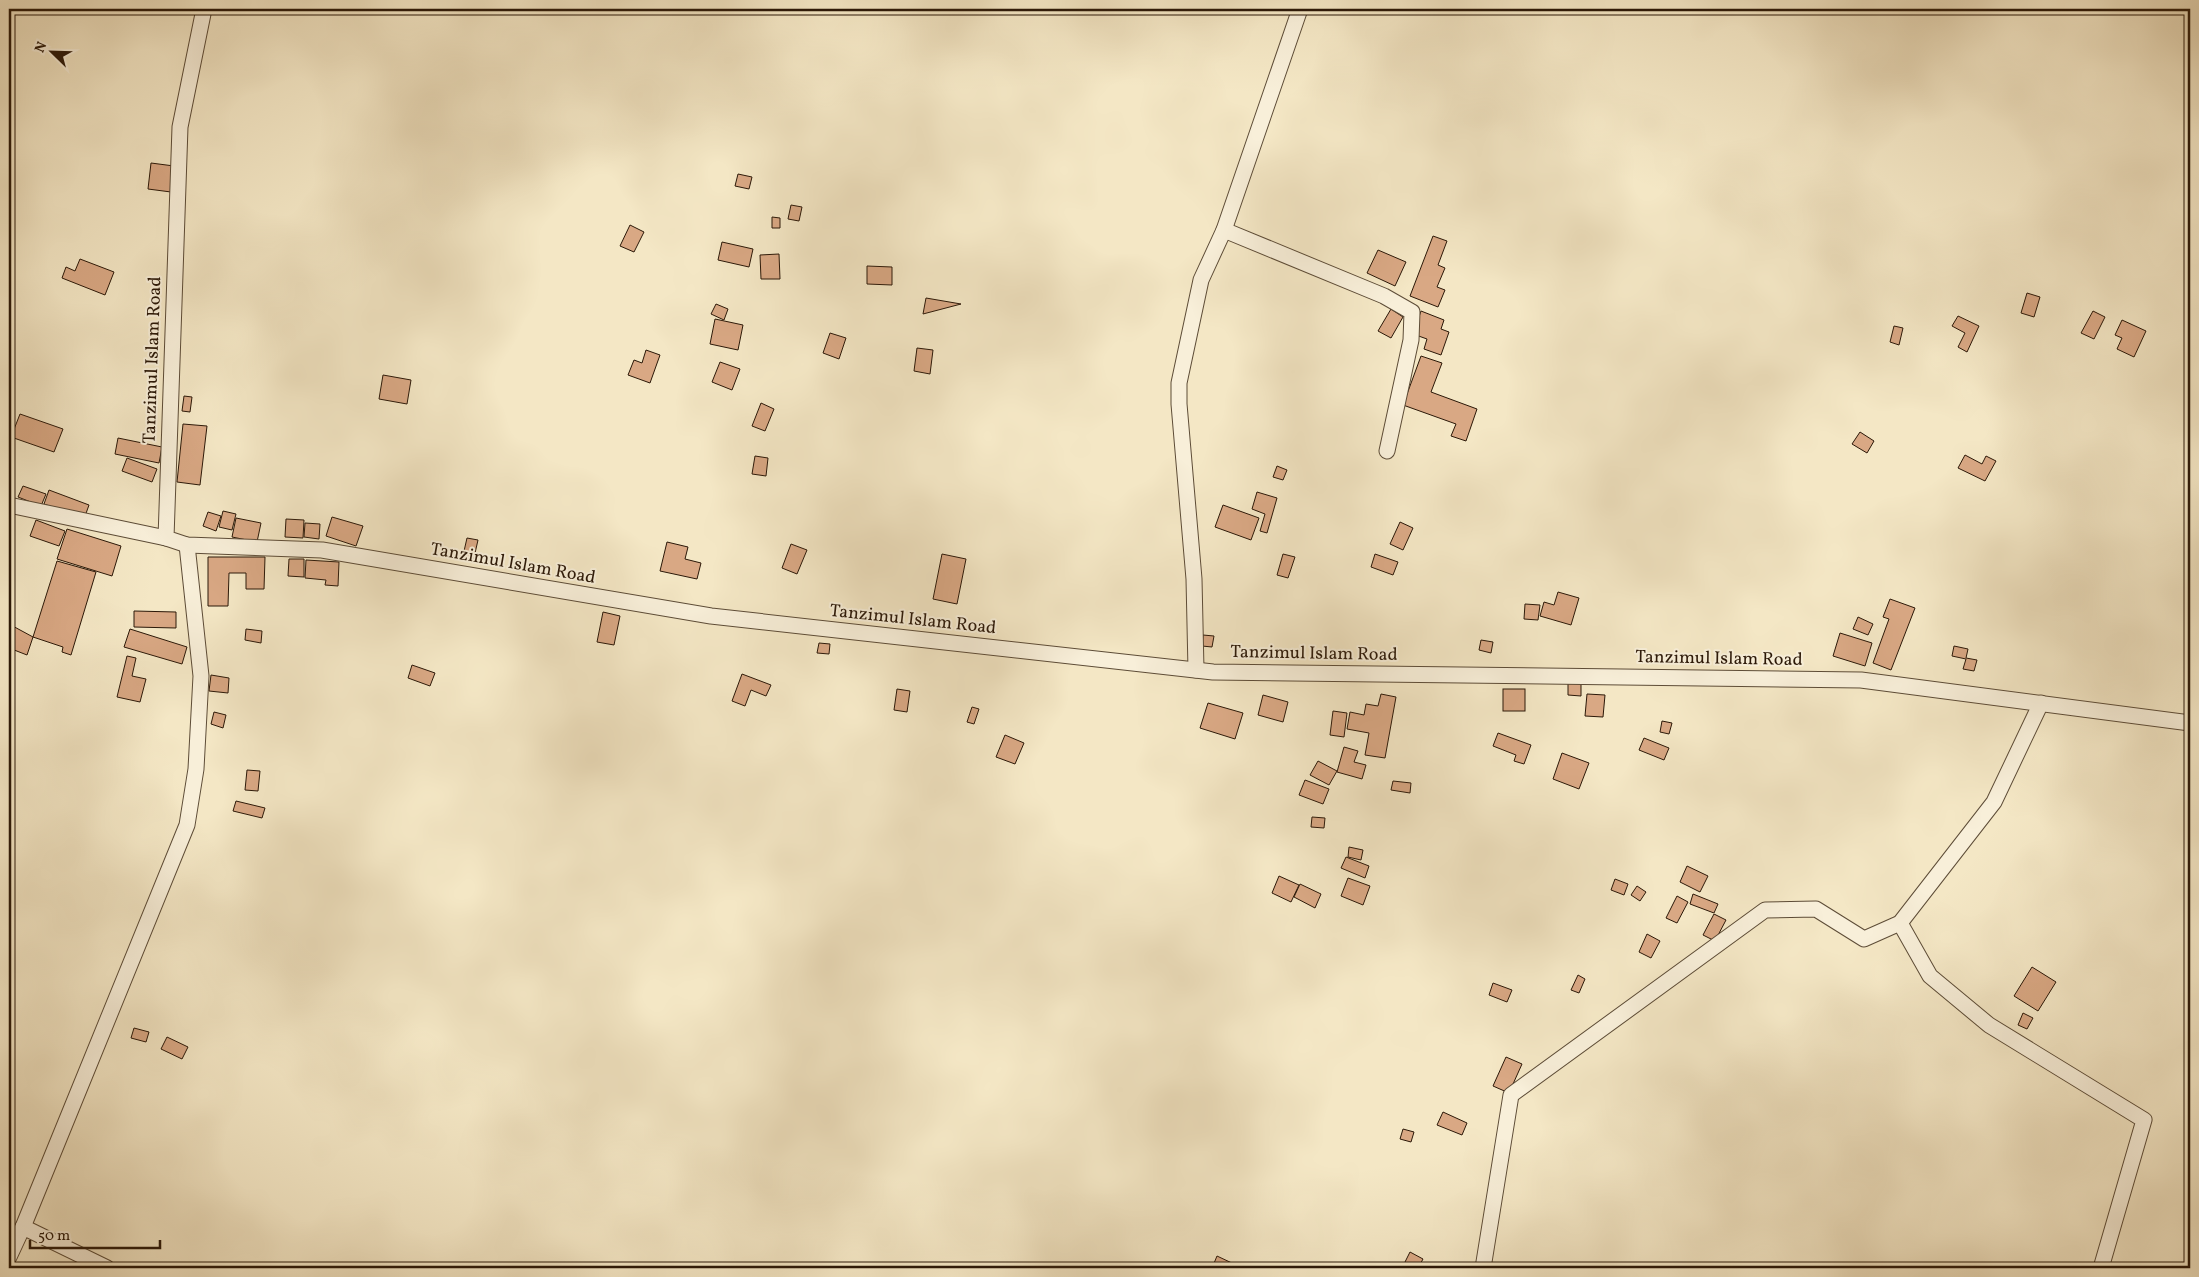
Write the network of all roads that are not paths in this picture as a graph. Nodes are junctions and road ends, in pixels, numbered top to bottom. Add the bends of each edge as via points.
1 (204, 9) edge
2 (1300, 9) edge
3 (1224, 230) junction
4 (1386, 451) dead end
5 (9, 505) edge
6 (166, 538) junction
7 (187, 545) junction
8 (1196, 670) junction
9 (2041, 703) junction
10 (2190, 723) edge
11 (1900, 923) junction
12 (23, 1227) junction
13 (9, 1257) edge
14 (107, 1268) edge
15 (1482, 1268) edge
16 (2101, 1268) edge

1 - 6 street, Tanzimul Islam Road via 180,126
2 - 3 street
3 - 4 street via 1384,296 1412,312 1411,340
3 - 8 street via 1201,280 1179,382 1194,579
5 - 6 street
6 - 7 street, Tanzimul Islam Road
7 - 8 street, Tanzimul Islam Road via 322,550 711,616
7 - 12 street via 201,676 196,769 187,825
8 - 9 street, Tanzimul Islam Road via 1861,680
9 - 10 street, Tanzimul Islam Road
9 - 11 street via 1994,802
11 - 15 street via 1864,940 1816,909 1765,910 1511,1095
11 - 16 street via 1930,976 1989,1025 2144,1120
12 - 13 street
12 - 14 street

